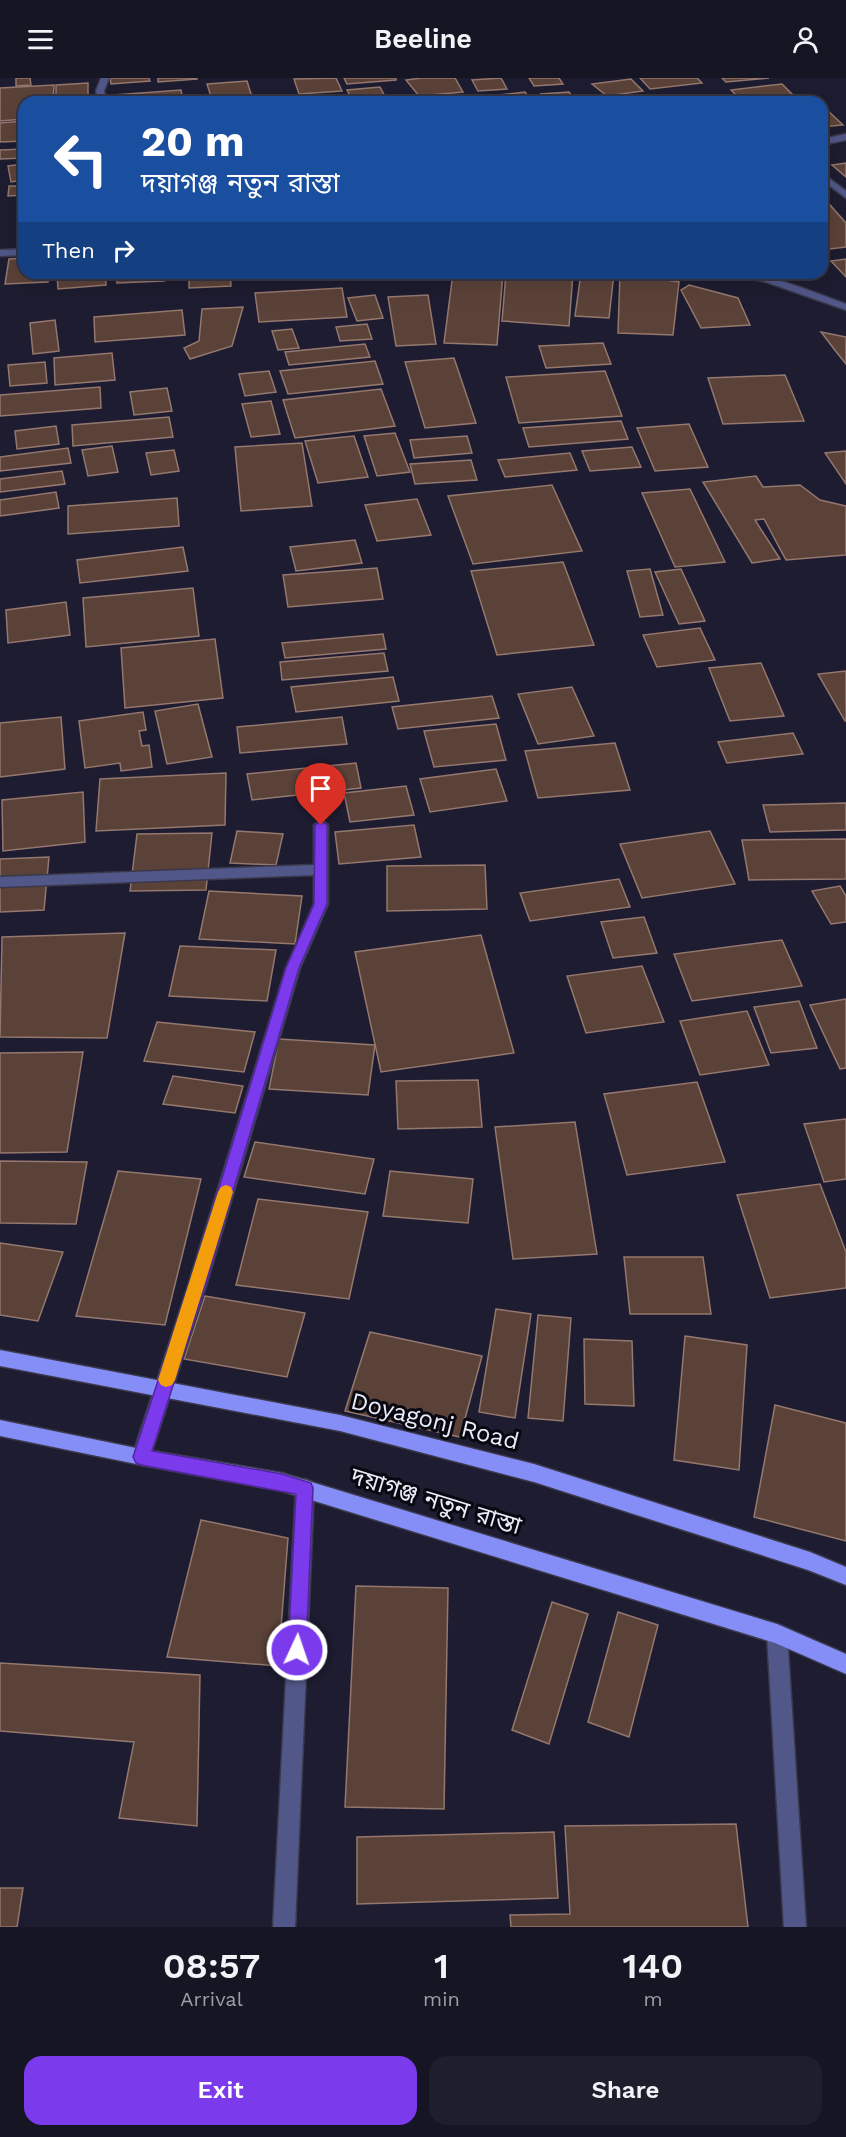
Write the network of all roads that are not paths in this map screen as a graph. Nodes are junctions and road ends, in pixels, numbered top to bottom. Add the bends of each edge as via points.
1 (105, 78) edge
2 (101, 96) edge
3 (846, 137) edge
4 (828, 141) edge
5 (828, 181) edge
6 (846, 195) edge
7 (18, 252) edge
8 (0, 253) edge
9 (768, 279) edge
10 (846, 306) edge
11 (321, 825) dead end
12 (321, 870) junction
13 (0, 882) edge
14 (0, 1358) edge
15 (163, 1390) junction
16 (0, 1428) edge
17 (141, 1457) junction
18 (305, 1488) junction
19 (846, 1576) edge
20 (777, 1634) junction
21 (846, 1664) edge
22 (284, 1927) edge
23 (795, 1927) edge

1 - 2 street
3 - 4 street
5 - 6 street
7 - 8 street
9 - 10 street
11 - 12 street
12 - 13 street
12 - 15 street via 321,904 293,968
14 - 15 main road, Doyagonj Road
15 - 17 street
15 - 19 main road, Doyagonj Road via 340,1423 534,1473
16 - 17 main road, দয়াগঞ্জ নতুন রাস্তা
17 - 18 main road, দয়াগঞ্জ নতুন রাস্তা
18 - 20 main road, দয়াগঞ্জ নতুন রাস্তা
18 - 22 street
20 - 21 main road, দয়াগঞ্জ নতুন রাস্তা
20 - 23 street

